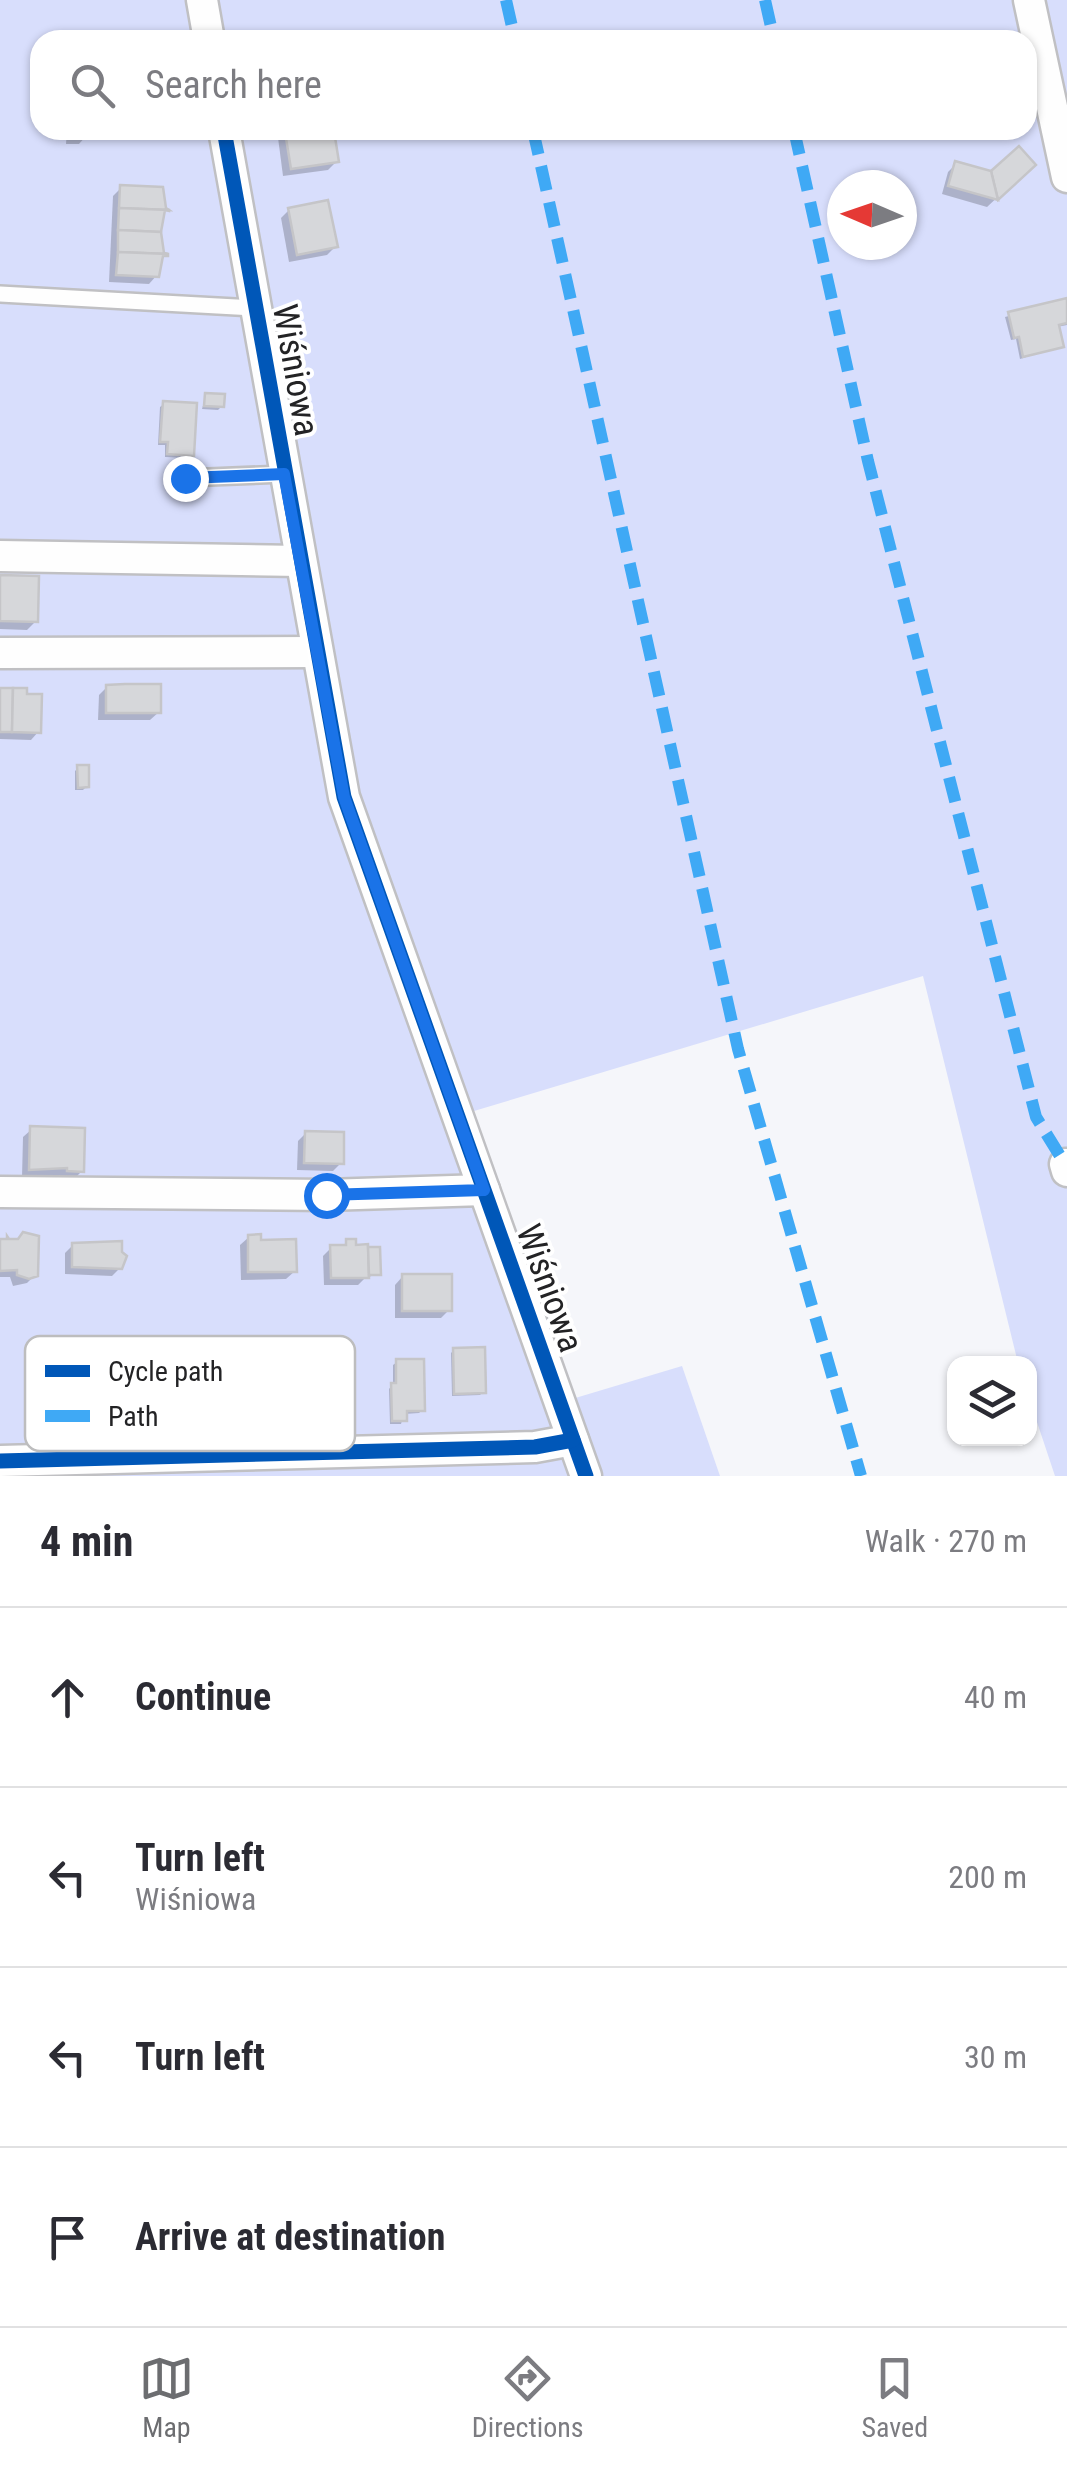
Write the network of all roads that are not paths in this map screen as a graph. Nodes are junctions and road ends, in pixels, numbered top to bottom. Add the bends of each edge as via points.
1 (202, 0) edge
2 (1029, 0) edge
3 (207, 30) edge
4 (1035, 30) edge
5 (1037, 37) edge
6 (226, 140) edge
7 (1067, 177) edge
8 (0, 294) edge
9 (254, 308) junction
10 (284, 474) junction
11 (185, 478) dead end
12 (0, 556) edge
13 (300, 562) junction
14 (317, 652) junction
15 (0, 653) edge
16 (484, 1190) junction
17 (0, 1192) edge
18 (573, 1440) junction
19 (0, 1461) edge
20 (586, 1476) edge

1 - 3 street
2 - 4 street
5 - 7 street
6 - 9 street, Wiśniowa
8 - 9 lane
9 - 10 street, Wiśniowa
10 - 11 lane
10 - 13 street, Wiśniowa
12 - 13 street
13 - 14 street, Wiśniowa
14 - 15 street
14 - 16 street, Wiśniowa via 344,797
16 - 17 street
16 - 18 street, Wiśniowa
18 - 19 street via 535,1447
18 - 20 street, Wiśniowa

